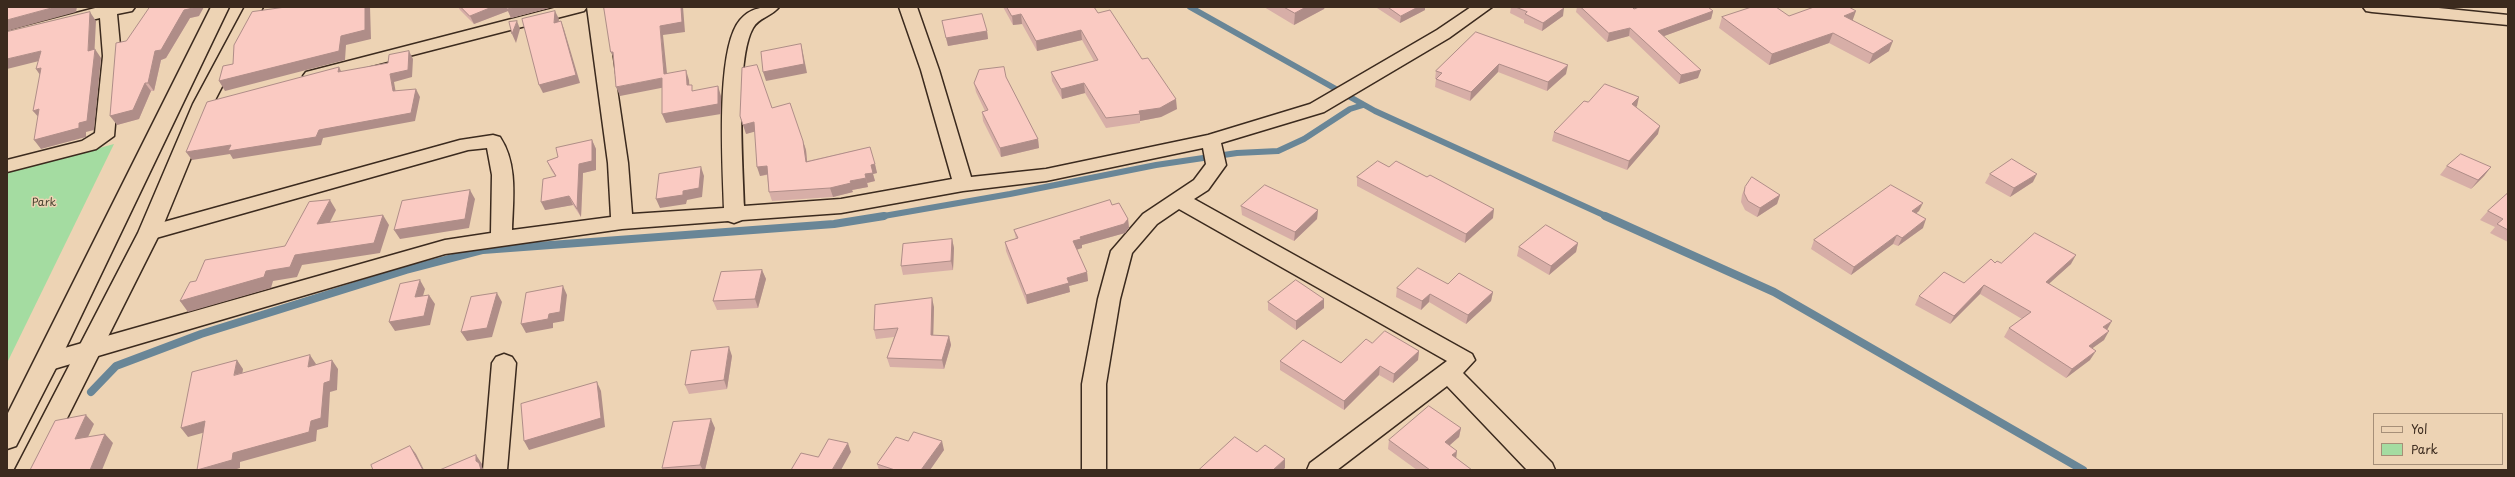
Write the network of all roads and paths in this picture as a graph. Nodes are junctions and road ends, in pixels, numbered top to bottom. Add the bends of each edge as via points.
1 (220, 7) edge
2 (254, 7) edge
3 (578, 7) edge
4 (596, 7) edge
5 (770, 7) edge
6 (908, 7) edge
7 (1483, 7) edge
8 (2372, 7) edge
9 (114, 8) edge
10 (2508, 20) edge
11 (7, 36) edge
12 (295, 80) edge
13 (226, 98) edge
14 (203, 104) junction
15 (1213, 151) junction
16 (7, 166) edge
17 (964, 184) junction
18 (1179, 200) junction
19 (734, 216) junction
20 (622, 222) junction
21 (149, 233) junction
22 (501, 239) junction
23 (91, 350) junction
24 (47, 362) junction
25 (504, 363) dead end
26 (1448, 372) junction
27 (15, 413) edge
28 (7, 439) edge
29 (1329, 467) edge
30 (28, 470) edge
31 (495, 470) edge
32 (1094, 470) edge
33 (1543, 470) edge

1 - 24 main road
2 - 14 main road
3 - 12 street
4 - 20 street via 618,163
5 - 19 street via 744,25 737,43 734,78
6 - 17 street
7 - 15 street via 1443,34 1317,108
8 - 10 main road
9 - 11 street
9 - 16 street via 104,136 89,144
13 - 14 street
14 - 21 main road
15 - 17 street
15 - 18 street via 1201,185
17 - 19 street via 841,206
18 - 26 street via 1464,360
18 - 32 street via 1150,219 1122,251 1109,298 1094,384
19 - 20 street
20 - 22 street
21 - 22 street via 466,144 493,141 498,149 502,183
21 - 23 main road
22 - 23 street via 445,247
23 - 24 street
23 - 30 main road
24 - 27 main road
25 - 31 street
26 - 29 street
26 - 33 street
27 - 28 main road

